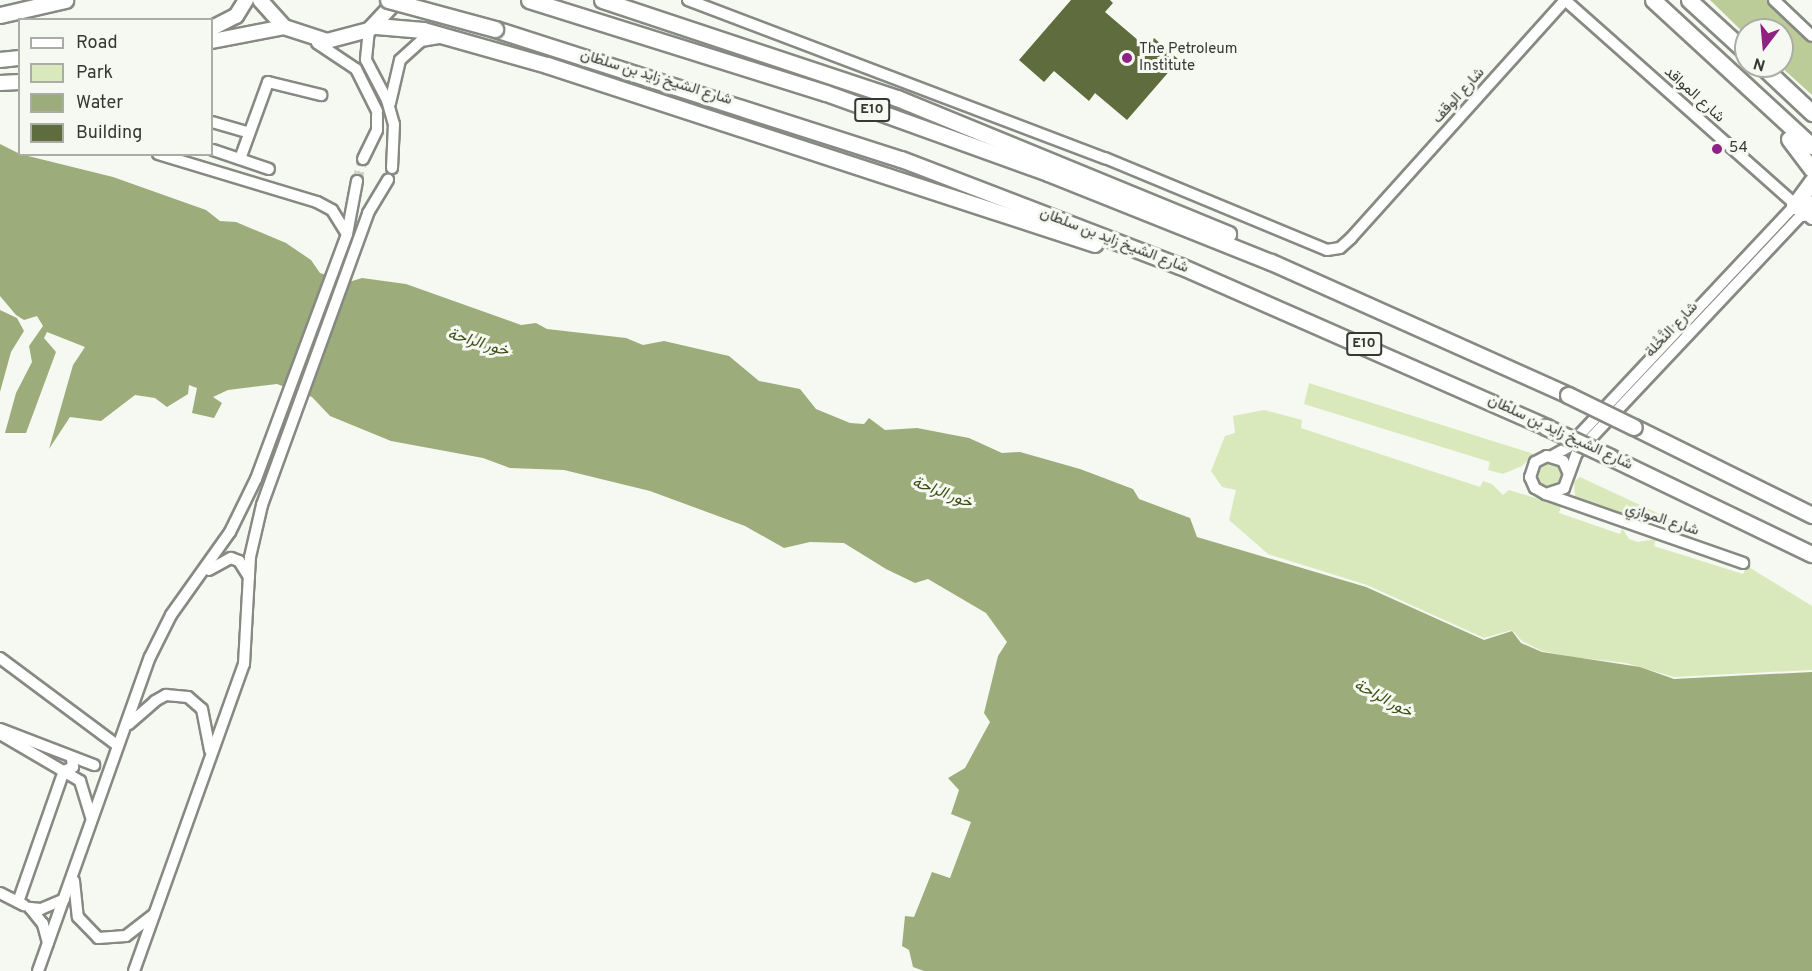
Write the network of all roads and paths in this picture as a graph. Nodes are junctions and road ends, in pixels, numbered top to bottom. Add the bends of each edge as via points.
1 (65, 0) edge
2 (246, 0) edge
3 (260, 0) edge
4 (388, 0) edge
5 (398, 0) edge
6 (529, 0) edge
7 (602, 0) edge
8 (688, 0) edge
9 (1565, 0) edge
10 (1653, 0) edge
11 (1689, 0) edge
12 (1698, 0) edge
13 (1774, 0) edge
14 (1783, 0) edge
15 (0, 15) edge
16 (284, 27) junction
17 (1812, 27) edge
18 (213, 28) edge
19 (372, 28) junction
20 (1812, 36) edge
21 (305, 38) junction
22 (1734, 38) edge
23 (1734, 40) edge
24 (213, 41) edge
25 (463, 41) junction
26 (18, 58) edge
27 (0, 60) edge
28 (1723, 64) junction
29 (1775, 78) edge
30 (18, 82) edge
31 (0, 83) edge
32 (321, 95) dead end
33 (389, 106) junction
34 (1812, 112) edge
35 (213, 122) edge
36 (248, 132) junction
37 (1812, 146) edge
38 (213, 150) dead end
39 (164, 156) edge
40 (240, 159) junction
41 (363, 159) tunnel mouth
42 (392, 168) dead end
43 (268, 169) dead end
44 (1812, 169) edge
45 (388, 180) dead end
46 (357, 181) tunnel mouth
47 (1812, 181) edge
48 (1807, 213) edge
49 (347, 234) junction
50 (1271, 262) junction
51 (1230, 289) junction
52 (1552, 456) junction
53 (1568, 477) junction
54 (1546, 495) junction
55 (1571, 507) junction
56 (1812, 515) edge
57 (1812, 554) edge
58 (1743, 563) dead end
59 (199, 579) junction
60 (250, 580) junction
61 (0, 658) edge
62 (125, 728) junction
63 (0, 729) edge
64 (0, 734) edge
65 (118, 746) junction
66 (51, 747) junction
67 (211, 756) junction
68 (72, 759) junction
69 (114, 759) junction
70 (44, 761) junction
71 (94, 765) junction
72 (64, 771) junction
73 (80, 780) junction
74 (92, 823) junction
75 (74, 874) junction
76 (0, 893) edge
77 (64, 899) junction
78 (18, 902) junction
79 (30, 908) junction
80 (154, 913) junction
81 (48, 945) junction
82 (38, 971) edge
83 (134, 971) edge

1 - 15 highway
2 - 18 main road via 236,16
3 - 16 main road
4 - 51 highway, شارع الشيخ زايد بن سلطان / E10, bridge via 495,29 901,159
5 - 19 main road
6 - 50 highway, E10 via 826,93 1048,173
7 - 50 highway via 821,70 1004,139 1232,235
8 - 9 street, شارع الوقف via 1105,158 1319,248 1351,237
9 - 48 street, شارع المواقد
10 - 28 highway
11 - 23 highway
12 - 22 highway
13 - 20 street
14 - 17 street
16 - 21 main road
16 - 24 main road
19 - 21 main road via 349,39
19 - 25 highway via 413,28
19 - 33 street via 366,60
21 - 41 street via 349,61 377,113 377,130
25 - 33 street via 430,38 409,49 394,70
25 - 51 highway via 686,109
26 - 27 main road
28 - 37 highway
28 - 44 highway via 1733,86 1802,152
29 - 34 highway
30 - 31 main road
32 - 36 street via 268,82
33 - 42 street via 395,138
35 - 36 street
36 - 40 street
38 - 40 street
39 - 49 street via 317,202 332,210
40 - 43 street
45 - 60 street via 368,213 262,505
46 - 49 street via 355,209
47 - 48 highway
48 - 52 street, شارع النَّخْلة via 1568,447
48 - 53 street, شارع النَّخْلة via 1577,453
49 - 59 street via 283,409 235,523
50 - 56 highway, E10, bridge via 1568,395
51 - 57 highway, شارع الشيخ زايد بن سلطان / E10, bridge via 1546,427
52 - 53 street via 1563,461
52 - 54 street via 1539,459 1531,470 1532,483
53 - 54 street via 1559,492
53 - 55 street
54 - 55 street, شارع الموازي
55 - 58 street, شارع الموازي
59 - 60 street via 231,558 244,566
59 - 62 street via 160,634
60 - 67 street via 244,664
61 - 65 street
62 - 65 street
62 - 67 street via 166,695 188,697 202,709
63 - 66 street
64 - 70 street
65 - 69 street
66 - 68 street
66 - 70 street
67 - 80 street
68 - 71 street
68 - 72 street via 73,768
69 - 71 street
69 - 74 street
70 - 72 street
71 - 73 street via 82,767
72 - 73 street
72 - 78 street
73 - 74 street
74 - 75 street
75 - 77 street
75 - 80 street via 78,917 98,938 126,936
76 - 78 street
77 - 79 street via 40,909
77 - 81 street
78 - 79 street
79 - 81 street via 43,924
80 - 83 street
81 - 82 street

